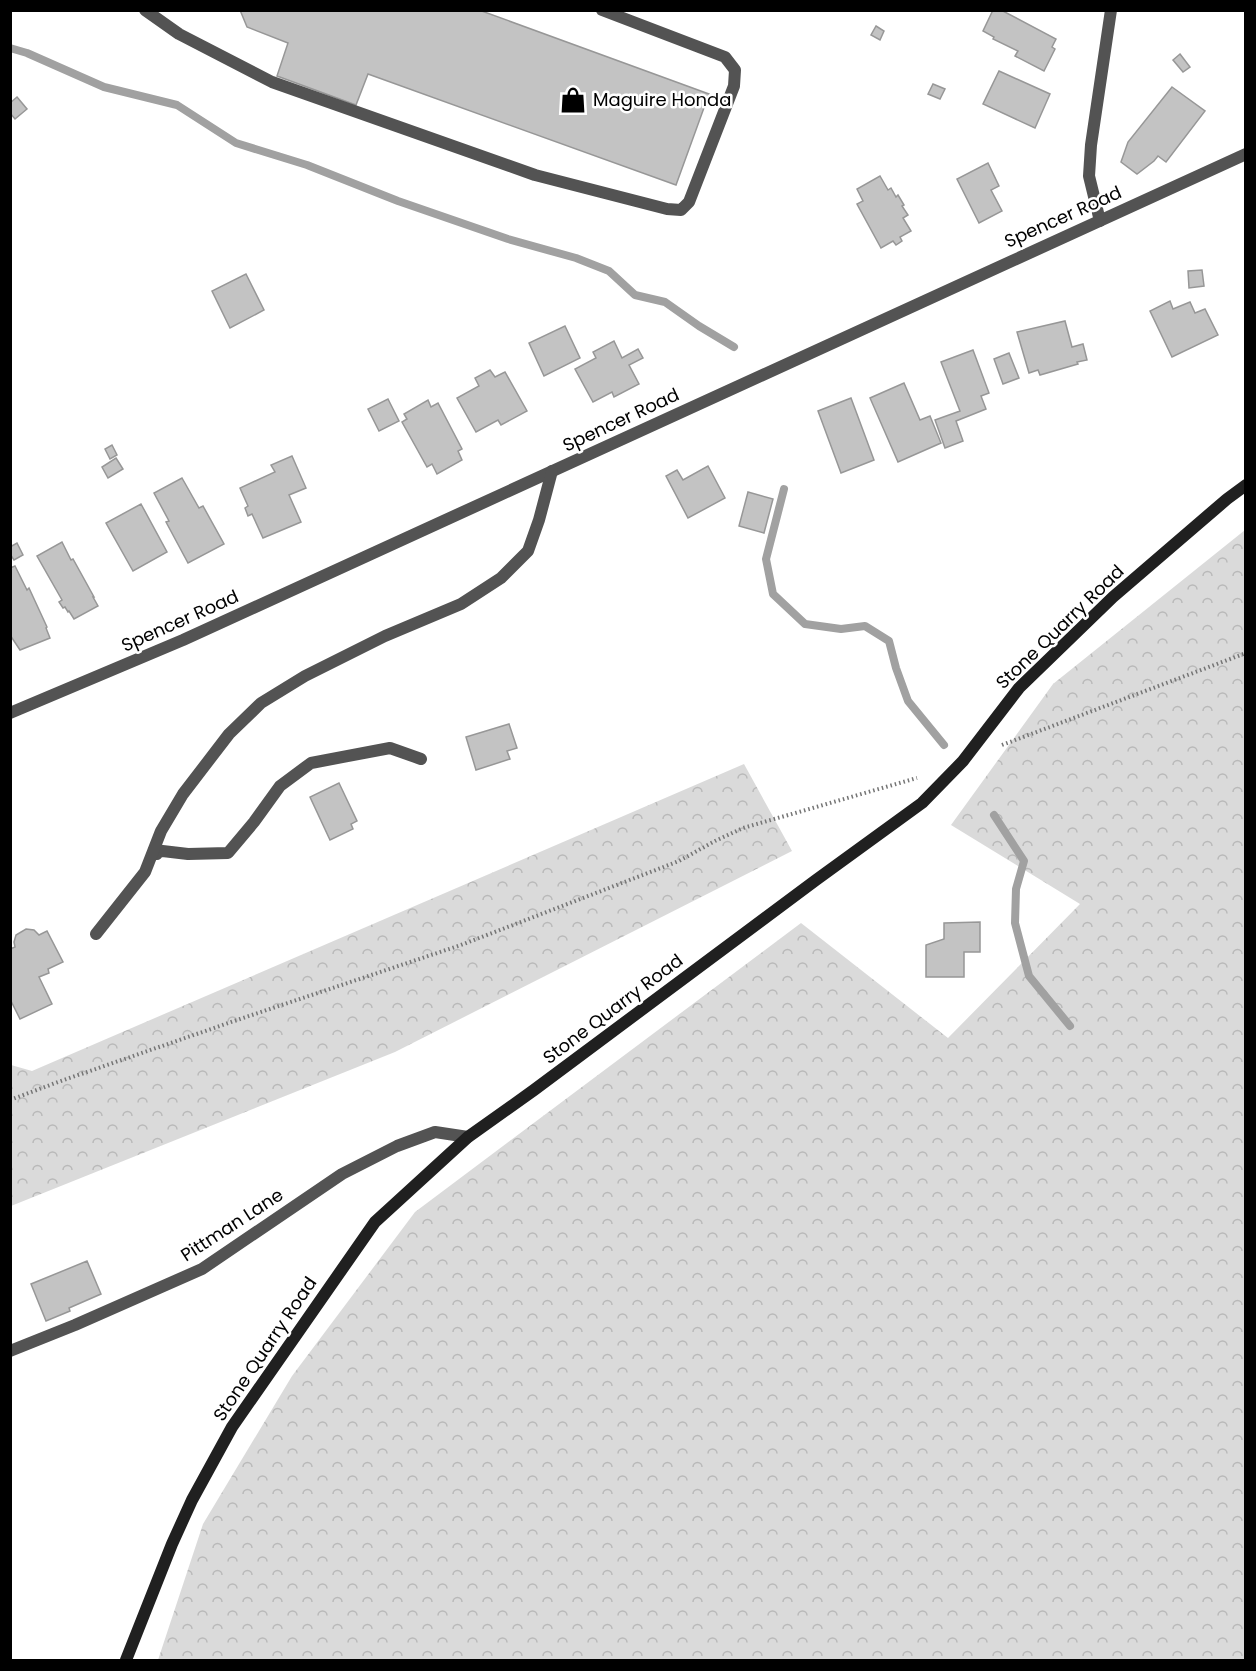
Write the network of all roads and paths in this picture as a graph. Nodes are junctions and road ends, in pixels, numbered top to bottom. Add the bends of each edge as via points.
1 (145, 10) edge
2 (602, 10) edge
3 (1111, 10) edge
4 (1245, 154) edge
5 (1100, 221) junction
6 (552, 471) junction
7 (1245, 485) edge
8 (1245, 653) edge
9 (10, 713) edge
10 (421, 759) dead end
11 (963, 761) junction
12 (924, 775) dead end
13 (155, 852) junction
14 (96, 934) dead end
15 (10, 1101) edge
16 (468, 1137) junction
17 (10, 1351) edge
18 (126, 1660) edge

1 - 2 street via 179,34 272,82 535,175 681,210 689,202 722,118 734,86 735,70 725,57
3 - 5 street via 1089,176
4 - 5 street, Spencer Road
5 - 6 street, Spencer Road
6 - 9 street, Spencer Road via 183,640
6 - 13 street via 528,551 501,578 461,604 342,657 261,703 229,734 183,794 161,831
7 - 11 street, Stone Quarry Road via 1113,597 1019,687
8 - 11 path
10 - 13 street via 390,748 311,763 280,786 228,853
11 - 16 street, Stone Quarry Road via 922,803
12 - 15 path via 743,828 680,861 461,945
13 - 14 street via 145,872
16 - 17 street, Pittman Lane via 435,1132 397,1146 342,1174 202,1269
16 - 18 street, Stone Quarry Road via 375,1222 232,1427 192,1500

